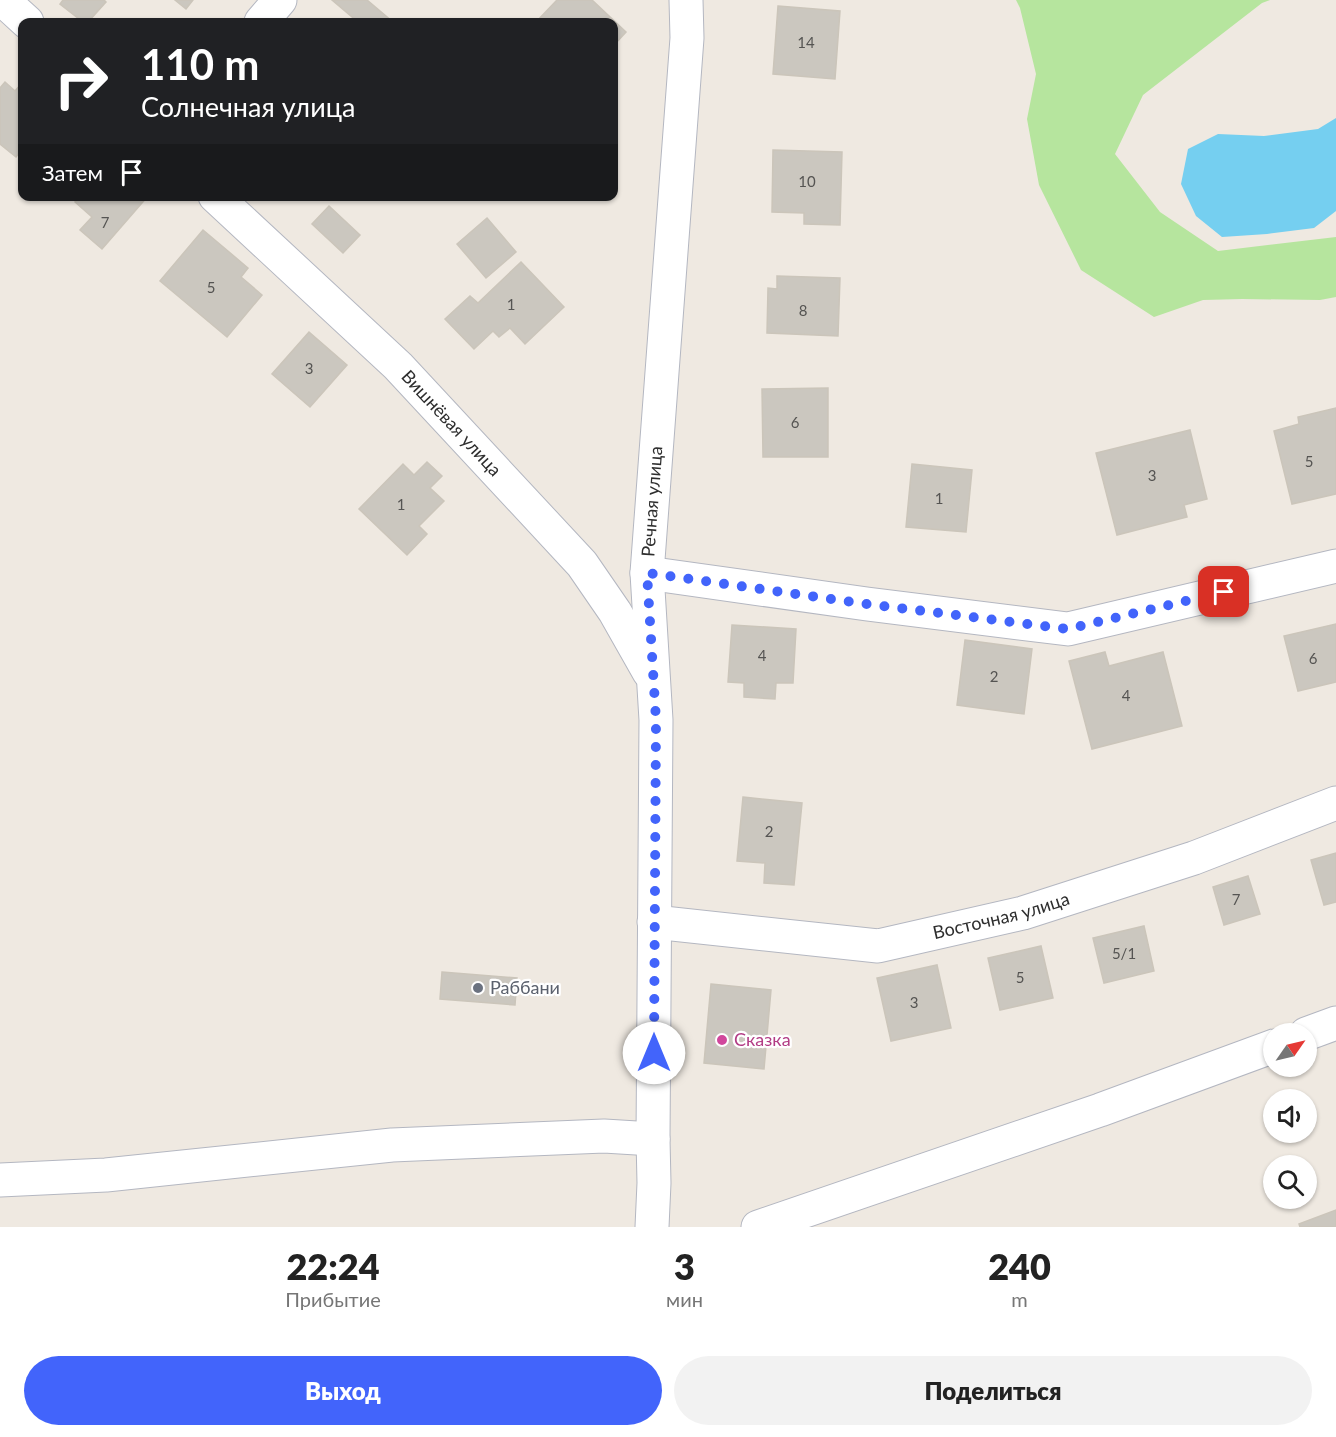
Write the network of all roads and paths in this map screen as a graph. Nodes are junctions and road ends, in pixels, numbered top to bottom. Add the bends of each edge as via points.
1 (3, 0) edge
2 (280, 0) edge
3 (686, 0) edge
4 (23, 18) edge
5 (264, 18) edge
6 (220, 201) edge
7 (1336, 566) edge
8 (647, 573) junction
9 (653, 679) junction
10 (1336, 803) edge
11 (654, 922) junction
12 (1336, 1023) edge
13 (1317, 1030) edge
14 (1263, 1050) edge
15 (653, 1139) junction
16 (0, 1180) edge
17 (652, 1227) edge
18 (759, 1227) edge

1 - 4 street
2 - 5 street
3 - 8 street, Речная улица via 687,38
6 - 9 street, Вишнёвая улица via 398,366 582,564
7 - 8 street via 1068,629
8 - 9 street, Речная улица
9 - 11 street, Речная улица
10 - 11 street, Восточная улица via 1194,858 1023,913 878,946
11 - 15 street, Речная улица
12 - 13 street
14 - 18 street
15 - 16 street via 604,1136 392,1145 106,1175
15 - 17 street, Речная улица

